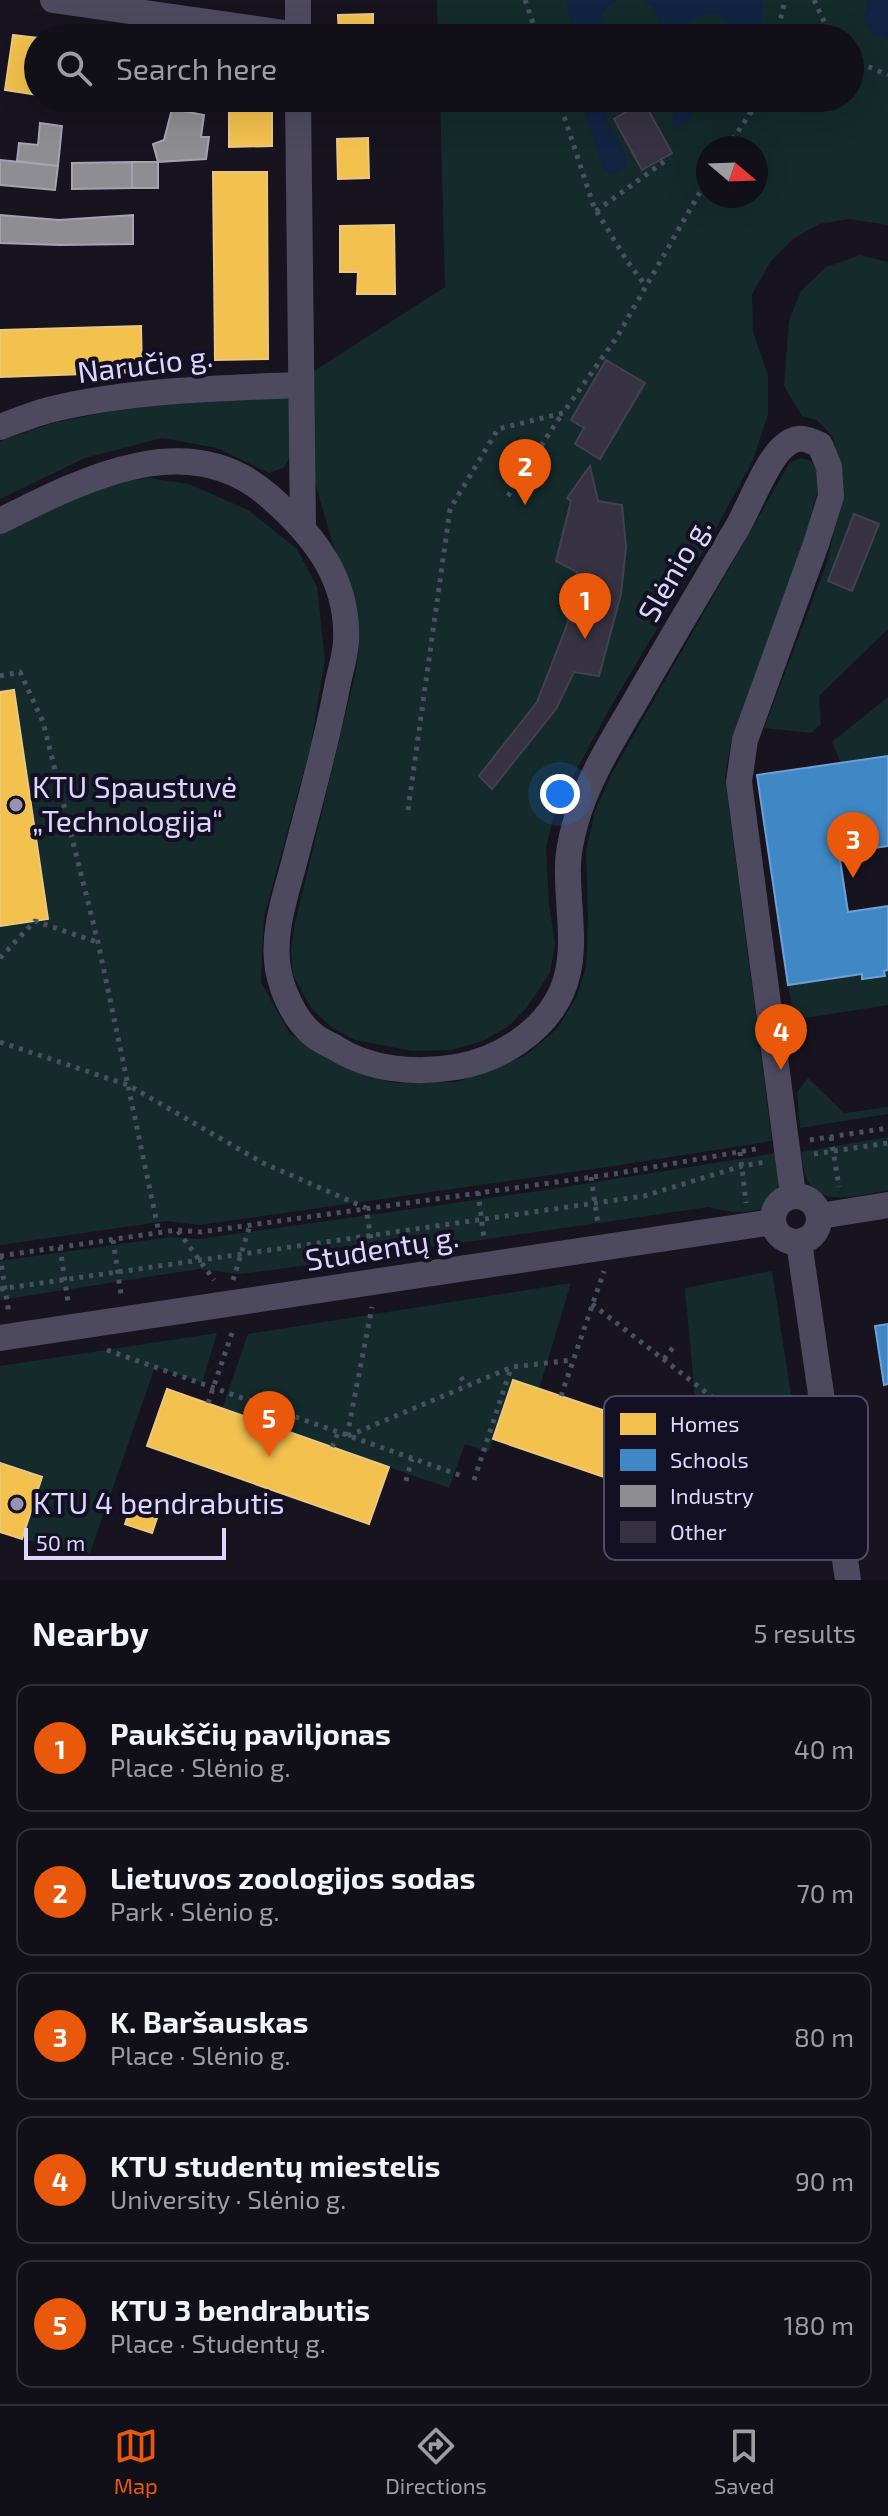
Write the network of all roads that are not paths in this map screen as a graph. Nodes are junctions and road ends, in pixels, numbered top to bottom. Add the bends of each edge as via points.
1 (53, 0) edge
2 (298, 0) edge
3 (216, 24) edge
4 (298, 24) edge
5 (298, 112) edge
6 (301, 385) junction
7 (0, 427) edge
8 (0, 521) edge
9 (303, 528) junction
10 (793, 1195) junction
11 (888, 1205) edge
12 (831, 1214) junction
13 (761, 1224) junction
14 (799, 1242) junction
15 (6, 1338) edge
16 (821, 1396) edge
17 (845, 1560) edge
18 (848, 1580) edge

1 - 3 street
2 - 4 street
5 - 6 street
6 - 7 street, Naručio g. via 129,396 51,409
6 - 9 street
8 - 9 street, Slėnio g. via 96,476 180,461 220,466 252,481
9 - 10 street, Slėnio g. via 329,562 343,608 346,643 281,913 278,973 287,999 310,1033 347,1056 403,1070 460,1066 518,1043 545,1019 561,992 573,946 570,847 584,796 778,451 794,438 820,445 829,467 831,496 745,740 739,782
10 - 12 street via 808,1198
10 - 13 street
11 - 12 street
12 - 14 street
13 - 14 street via 785,1240
13 - 15 street, Studentų g.
14 - 16 street
17 - 18 street

